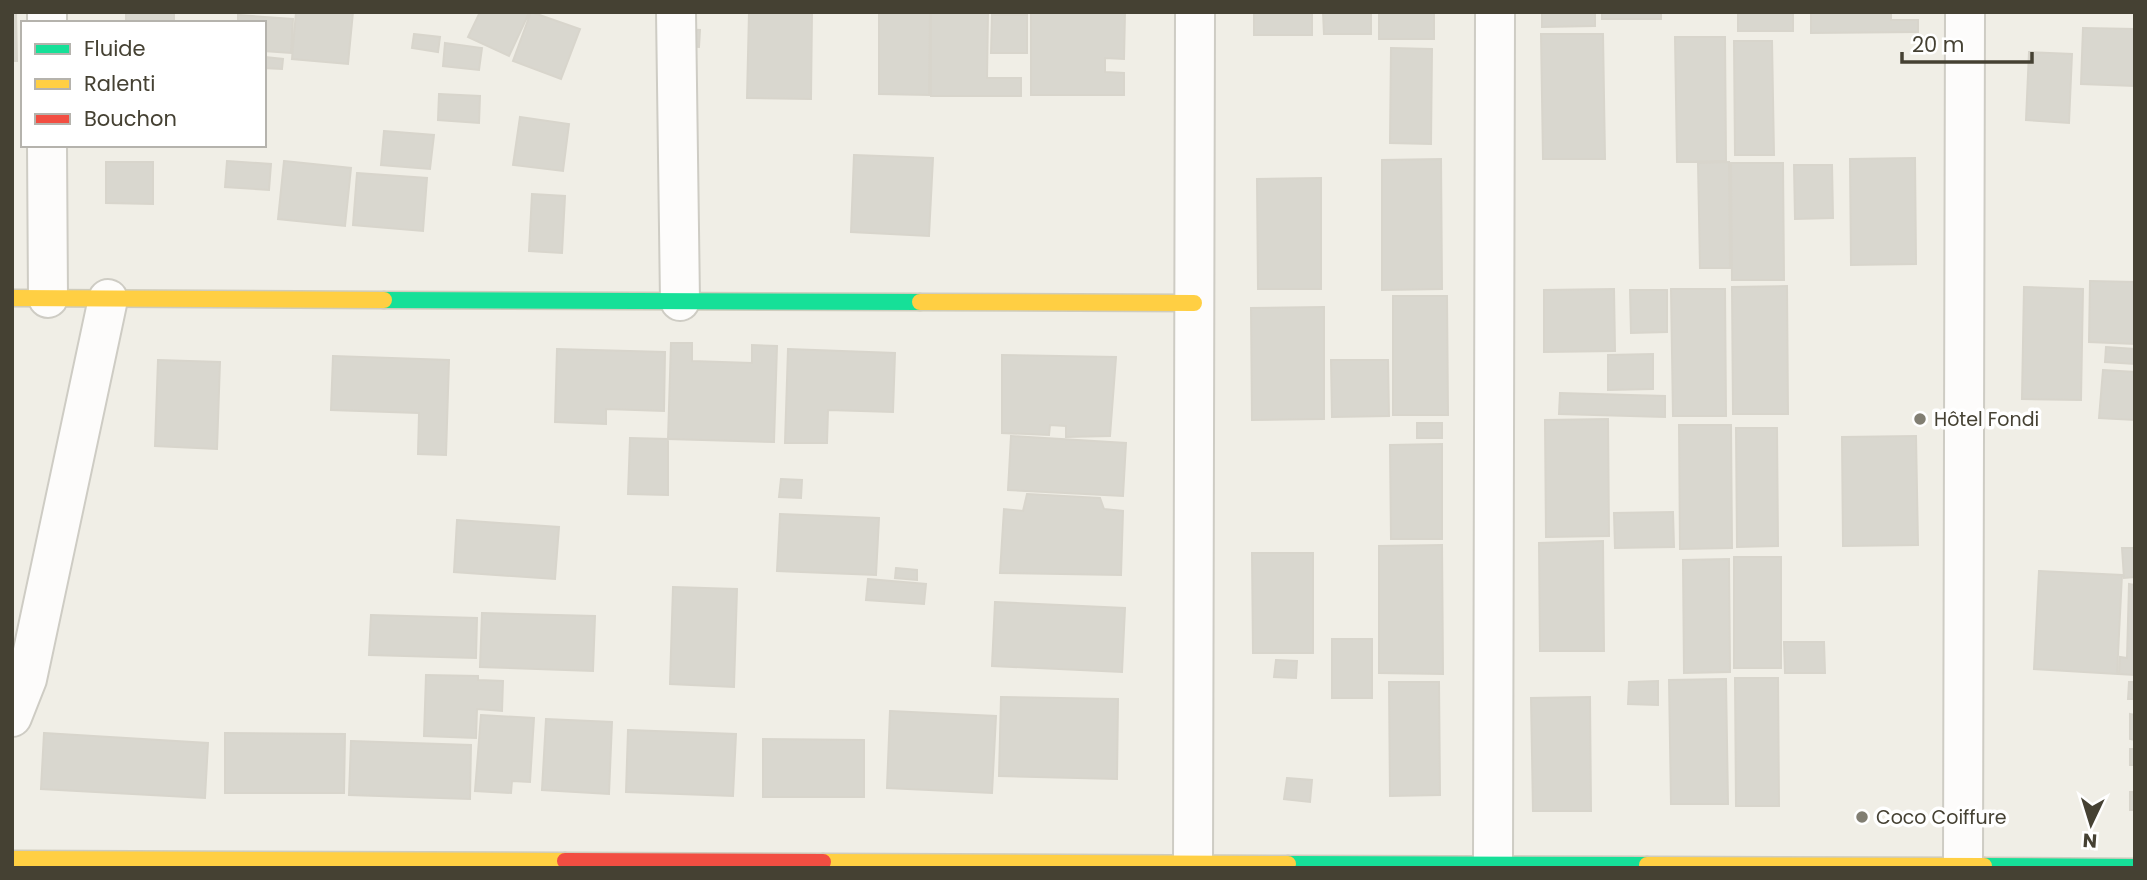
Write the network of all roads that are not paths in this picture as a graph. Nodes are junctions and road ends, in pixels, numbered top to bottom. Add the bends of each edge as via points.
1 (676, 12) edge
2 (1195, 12) edge
3 (1495, 12) edge
4 (1965, 12) edge
5 (47, 147) edge
6 (30, 298) edge
7 (108, 299) junction
8 (680, 301) junction
9 (1194, 303) junction
10 (12, 717) edge
11 (12, 859) edge
12 (186, 864) edge
13 (1493, 864) junction
14 (695, 865) edge
15 (1193, 865) edge
16 (1963, 866) edge
17 (1694, 867) edge
18 (2135, 867) edge

1 - 8 street
2 - 9 street
3 - 13 street
4 - 16 street
5 - 6 street
6 - 7 street
7 - 8 street
7 - 10 street via 27,679
8 - 9 street
9 - 15 street
11 - 12 street
12 - 14 street
13 - 15 street
13 - 17 street
14 - 15 street
16 - 17 street
16 - 18 street

